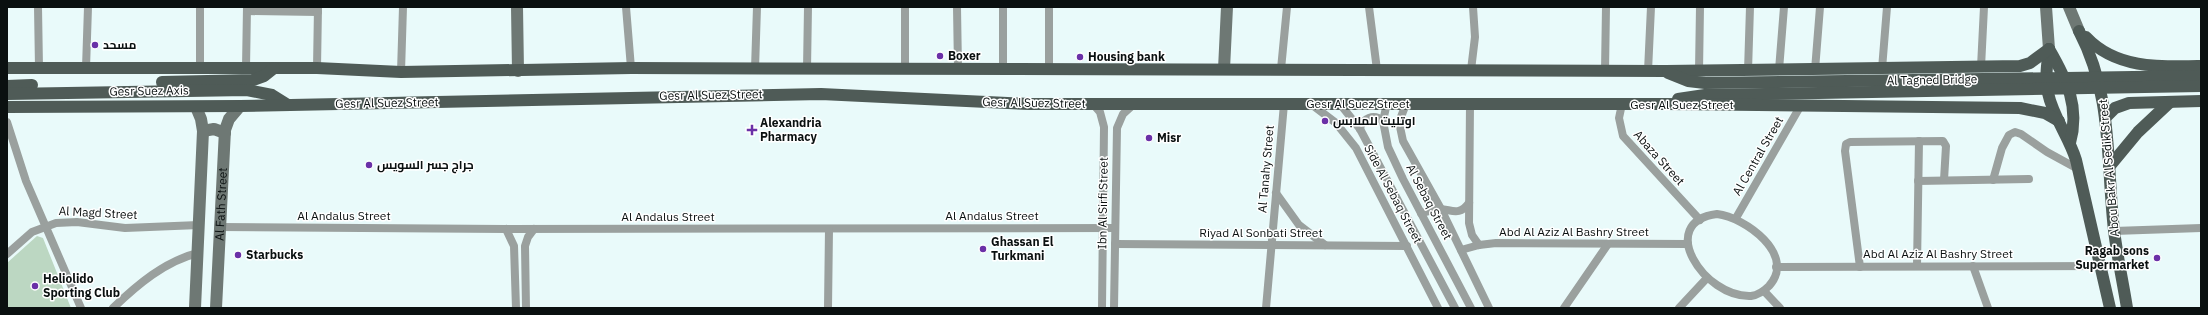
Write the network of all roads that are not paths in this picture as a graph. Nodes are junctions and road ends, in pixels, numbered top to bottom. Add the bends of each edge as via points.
1 (38, 7) edge
2 (88, 7) edge
3 (200, 7) edge
4 (403, 7) edge
5 (517, 7) edge
6 (626, 7) edge
7 (757, 7) edge
8 (808, 7) edge
9 (905, 7) edge
10 (957, 7) edge
11 (1004, 7) edge
12 (1049, 7) edge
13 (1227, 7) edge
14 (1287, 7) edge
15 (1369, 7) edge
16 (1473, 7) edge
17 (1606, 7) edge
18 (1651, 7) edge
19 (1700, 7) edge
20 (1750, 7) edge
21 (1784, 7) edge
22 (1820, 7) edge
23 (1887, 7) edge
24 (1984, 7) edge
25 (2046, 7) edge
26 (2069, 7) edge
27 (247, 9) edge
28 (318, 10) edge
29 (2079, 31) junction
30 (2049, 49) junction
31 (2182, 66) junction
32 (2201, 66) edge
33 (1981, 67) junction
34 (7, 68) edge
35 (39, 68) junction
36 (86, 68) junction
37 (200, 68) junction
38 (246, 68) junction
39 (274, 68) junction
40 (317, 68) junction
41 (631, 68) junction
42 (1960, 68) junction
43 (755, 69) junction
44 (807, 69) junction
45 (905, 69) junction
46 (958, 69) junction
47 (1003, 69) junction
48 (1049, 69) junction
49 (1224, 69) junction
50 (1281, 69) junction
51 (1882, 69) junction
52 (1376, 70) junction
53 (1471, 70) junction
54 (1748, 70) junction
55 (1779, 70) junction
56 (1815, 70) junction
57 (1605, 71) junction
58 (1648, 71) junction
59 (1666, 71) junction
60 (1699, 71) junction
61 (401, 72) junction
62 (518, 72) junction
63 (2201, 76) edge
64 (7, 86) edge
65 (2201, 86) edge
66 (7, 94) edge
67 (2170, 102) junction
68 (2184, 102) junction
69 (2201, 102) edge
70 (1092, 104) junction
71 (1134, 104) junction
72 (1284, 104) junction
73 (1310, 104) junction
74 (1340, 104) junction
75 (1387, 104) junction
76 (1406, 104) junction
77 (1470, 104) junction
78 (1622, 104) junction
79 (1666, 104) junction
80 (288, 105) junction
81 (1801, 105) junction
82 (240, 106) junction
83 (7, 107) edge
84 (196, 107) junction
85 (1963, 107) junction
86 (2105, 118) junction
87 (1383, 121) junction
88 (2059, 121) junction
89 (7, 122) edge
90 (1360, 129) junction
91 (203, 131) junction
92 (225, 133) junction
93 (1919, 141) junction
94 (2070, 143) junction
95 (2109, 167) junction
96 (1381, 169) junction
97 (2078, 169) junction
98 (1370, 174) junction
99 (2029, 179) dead end
100 (1944, 180) junction
101 (1993, 180) junction
102 (1918, 181) junction
103 (1276, 192) junction
104 (1469, 203) junction
105 (1441, 209) junction
106 (1422, 213) junction
107 (1736, 218) junction
108 (1700, 220) junction
109 (46, 225) junction
110 (199, 226) junction
111 (220, 227) junction
112 (1103, 228) junction
113 (1115, 228) junction
114 (2201, 228) edge
115 (506, 229) junction
116 (534, 229) junction
117 (829, 229) junction
118 (2114, 231) junction
119 (1115, 244) junction
120 (1479, 244) junction
121 (1608, 244) junction
122 (1688, 244) junction
123 (1271, 245) junction
124 (1325, 246) junction
125 (1407, 246) junction
126 (1461, 250) junction
127 (198, 253) junction
128 (7, 254) edge
129 (1917, 266) junction
130 (1973, 266) junction
131 (2100, 266) junction
132 (1776, 267) junction
133 (1860, 267) junction
134 (1707, 278) junction
135 (1764, 291) junction
136 (1446, 292) junction
137 (1433, 298) junction
138 (81, 308) edge
139 (113, 308) edge
140 (195, 308) edge
141 (216, 308) edge
142 (516, 308) edge
143 (526, 308) edge
144 (828, 308) edge
145 (1102, 308) edge
146 (1114, 308) edge
147 (1266, 308) edge
148 (1438, 308) edge
149 (1454, 308) edge
150 (1471, 308) edge
151 (1489, 308) edge
152 (1564, 308) edge
153 (1679, 308) edge
154 (1780, 308) edge
155 (1988, 308) edge
156 (2110, 308) edge
157 (2127, 308) edge

1 - 35 street
2 - 36 street
3 - 37 street
4 - 61 street
5 - 62 main road
6 - 41 street
7 - 43 street
8 - 44 street
9 - 45 street
10 - 46 street
11 - 47 street
12 - 48 street
13 - 49 main road
14 - 50 street
15 - 52 street
16 - 53 street via 1475,37
17 - 57 street
18 - 58 street
19 - 60 street
20 - 54 street
21 - 55 street
22 - 56 street
23 - 51 street
24 - 33 street
25 - 30 main road
26 - 29 main road
27 - 28 street
27 - 38 street
28 - 40 street
29 - 31 main road via 2108,55 2125,62
29 - 86 main road, Abou Bakr Al Sedik Street via 2088,47 2100,82
30 - 33 main road via 2020,66
30 - 88 main road, Abou Bakr Al Sedik Street via 2046,85 2052,108
30 - 94 main road via 2065,77 2073,101 2074,127
31 - 32 main road
31 - 68 main road via 2175,84 2179,97
33 - 42 main road
34 - 35 main road
35 - 36 main road
36 - 37 main road
37 - 38 main road
38 - 39 main road
39 - 40 main road
39 - 64 main road, Gesr Suez Axis via 264,76 247,80
40 - 61 main road
41 - 43 main road
41 - 62 main road
42 - 51 main road
42 - 85 main road via 1966,71 1974,83 1973,97
43 - 44 main road
44 - 45 main road
45 - 46 main road
46 - 47 main road
47 - 48 main road
48 - 49 main road
49 - 50 main road
50 - 52 main road
51 - 56 main road
52 - 53 main road
53 - 57 main road
54 - 55 main road
54 - 60 main road
55 - 56 main road
57 - 58 main road
58 - 59 main road
59 - 60 main road
59 - 63 main road, Al Tagned Bridge via 1688,81 1704,83
61 - 62 main road
65 - 79 main road, Al Tagned Bridge via 1701,95 1681,98
66 - 80 main road, Gesr Suez Axis via 247,90 272,95
67 - 68 main road
67 - 86 main road via 2122,104
67 - 95 main road via 2138,132
68 - 69 main road
70 - 71 main road, Gesr Al Suez Street
70 - 80 main road, Gesr Al Suez Street via 1029,104 821,94
70 - 112 street, Ibn Al Sirfi Street via 1100,112 1103,123
71 - 72 main road, Gesr Al Suez Street
71 - 113 street, Ibn Al Sirfi Street via 1123,114 1117,128
72 - 73 main road, Gesr Al Suez Street
72 - 103 street, Al Tanahy Street
73 - 74 main road, Gesr Al Suez Street
73 - 98 street, Side Al Sebaq Street via 1328,116 1347,135
74 - 75 main road, Gesr Al Suez Street
74 - 90 street
75 - 76 main road, Gesr Al Suez Street
75 - 87 street, Al Sebaq Street
76 - 77 main road, Gesr Al Suez Street
76 - 105 street via 1400,116 1400,132
77 - 78 main road, Gesr Al Suez Street
77 - 104 street
78 - 79 main road, Gesr Al Suez Street
78 - 108 street, Abaza Street via 1619,122 1623,136
79 - 81 main road, Gesr Al Suez Street
80 - 82 main road, Gesr Al Suez Street
81 - 85 main road, Gesr Al Suez Street
81 - 107 street, Al Central Street
82 - 84 main road, Gesr Al Suez Street
82 - 92 main road, Al Fath Street via 229,119
83 - 84 main road, Gesr Al Suez Street
84 - 91 main road, Al Fath Street
85 - 88 main road, Gesr Al Suez Street via 2029,108
86 - 95 main road, Abou Bakr Al Sedik Street
87 - 90 street via 1374,117 1367,118
87 - 106 street, Al Sebaq Street via 1388,147
88 - 94 main road, Abou Bakr Al Sedik Street
89 - 109 street via 24,177
90 - 96 street
91 - 92 main road via 214,129
91 - 110 main road, Al Fath Street
92 - 111 main road, Al Fath Street
93 - 100 street via 1946,143
93 - 102 street
93 - 133 street via 1850,142 1845,146
94 - 97 main road, Abou Bakr Al Sedik Street
95 - 118 main road, Abou Bakr Al Sedik Street
96 - 98 street
96 - 136 street
97 - 101 street via 2015,132 2009,135 2002,148
97 - 131 main road, Abou Bakr Al Sedik Street
98 - 125 street, Side Al Sebaq Street
99 - 101 street
100 - 101 street
100 - 102 street
102 - 129 street
103 - 123 street, Al Tanahy Street
103 - 124 street via 1295,220
104 - 105 street via 1456,212
104 - 120 street via 1470,227
105 - 106 street
105 - 126 street
106 - 150 street, Al Sebaq Street
107 - 108 street via 1717,214
107 - 132 street via 1764,239 1774,256
108 - 122 street via 1692,228
109 - 110 street, Al Magd Street via 67,222 125,228
109 - 128 street, Al Magd Street via 29,234
109 - 138 street
110 - 127 main road, Al Fath Street
111 - 115 street, Al Andalus Street
111 - 141 main road, Al Fath Street
112 - 113 street, Al Andalus Street
112 - 117 street, Al Andalus Street
112 - 145 street, Ibn Al Sirfi Street
113 - 119 street, Ibn Al Sirfi Street
114 - 118 street
115 - 116 street, Al Andalus Street
115 - 142 street via 514,246
116 - 117 street, Al Andalus Street
116 - 143 street via 525,246
117 - 144 street
118 - 157 main road, Abou Bakr Al Sedik Street
119 - 123 street, Riyad Al Sonbati Street
119 - 146 street, Ibn Al Sirfi Street
120 - 121 street, Abd Al Aziz Al Bashry Street
120 - 126 street, Abd Al Aziz Al Bashry Street
121 - 122 street, Abd Al Aziz Al Bashry Street
121 - 152 street
122 - 134 street via 1691,258
123 - 124 street, Riyad Al Sonbati Street
123 - 147 street, Al Tanahy Street
124 - 125 street, Riyad Al Sonbati Street
125 - 137 street, Side Al Sebaq Street
126 - 151 street
127 - 139 street via 186,256 160,270
127 - 140 main road, Al Fath Street
129 - 130 street, Abd Al Aziz Al Bashry Street
129 - 133 street, Abd Al Aziz Al Bashry Street
130 - 131 street, Abd Al Aziz Al Bashry Street
130 - 155 street
131 - 156 main road, Abou Bakr Al Sedik Street
132 - 133 street, Abd Al Aziz Al Bashry Street
132 - 135 street via 1772,283
134 - 135 street via 1738,294 1750,296
134 - 153 street
135 - 154 street
136 - 137 street
136 - 149 street
137 - 148 street, Side Al Sebaq Street

